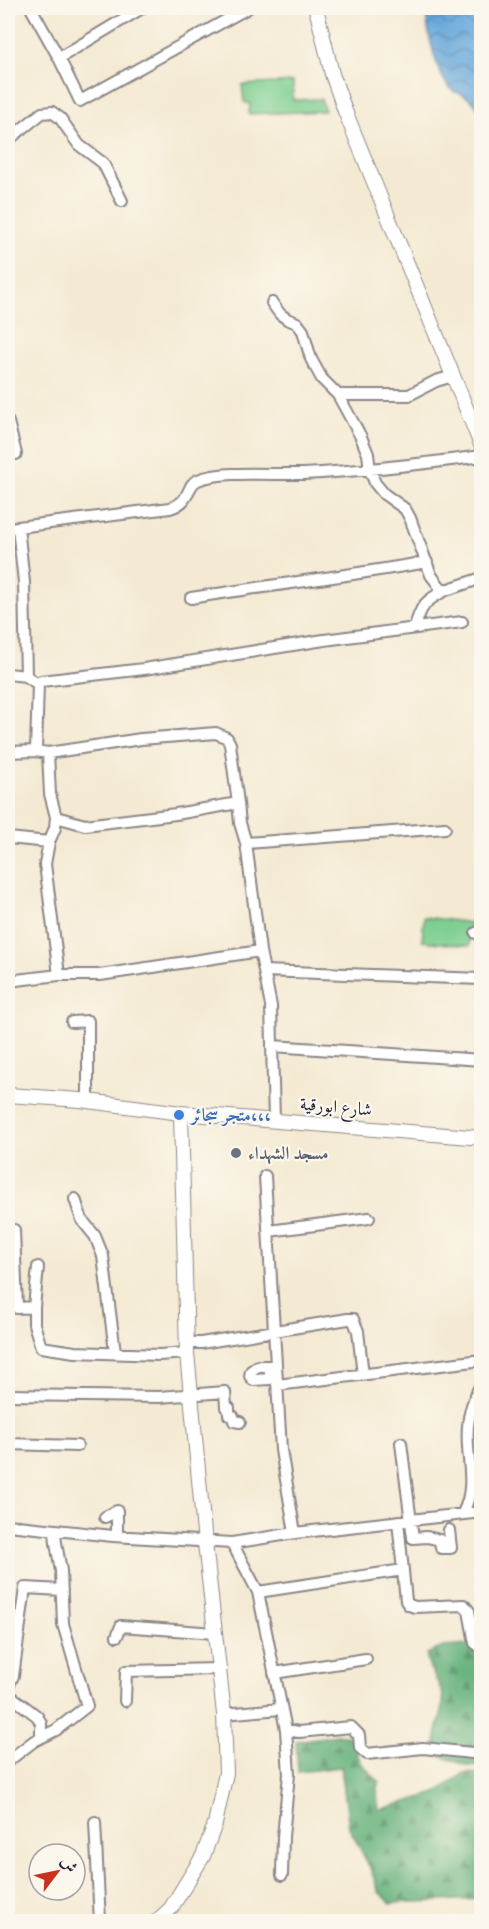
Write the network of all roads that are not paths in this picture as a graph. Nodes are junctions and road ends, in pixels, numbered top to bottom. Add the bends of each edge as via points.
1 (31, 8) edge
2 (142, 8) edge
3 (248, 8) edge
4 (316, 8) edge
5 (59, 58) junction
6 (8, 140) edge
7 (122, 201) dead end
8 (273, 303) dead end
9 (453, 376) junction
10 (338, 395) junction
11 (8, 422) edge
12 (482, 447) edge
13 (16, 454) dead end
14 (482, 456) edge
15 (370, 470) junction
16 (13, 528) edge
17 (428, 562) junction
18 (482, 578) edge
19 (446, 590) junction
20 (191, 598) dead end
21 (462, 622) dead end
22 (415, 628) junction
23 (8, 674) edge
24 (26, 676) junction
25 (38, 684) junction
26 (42, 752) junction
27 (8, 753) edge
28 (238, 803) junction
29 (56, 818) junction
30 (445, 828) dead end
31 (8, 838) edge
32 (49, 842) junction
33 (246, 843) junction
34 (260, 951) junction
35 (264, 971) junction
36 (59, 975) junction
37 (482, 979) edge
38 (8, 981) edge
39 (72, 1022) dead end
40 (272, 1046) junction
41 (482, 1060) edge
42 (8, 1095) edge
43 (88, 1101) junction
44 (181, 1113) junction
45 (274, 1120) junction
46 (482, 1138) edge
47 (265, 1176) dead end
48 (75, 1199) dead end
49 (369, 1218) dead end
50 (14, 1230) dead end
51 (269, 1231) junction
52 (38, 1267) dead end
53 (34, 1307) junction
54 (275, 1331) junction
55 (187, 1348) junction
56 (115, 1352) junction
57 (482, 1360) edge
58 (363, 1375) junction
59 (482, 1382) edge
60 (278, 1385) junction
61 (191, 1394) junction
62 (8, 1395) edge
63 (240, 1422) dead end
64 (402, 1443) dead end
65 (8, 1444) edge
66 (77, 1446) dead end
67 (482, 1512) edge
68 (463, 1514) junction
69 (105, 1517) dead end
70 (411, 1519) junction
71 (398, 1521) junction
72 (8, 1525) edge
73 (449, 1530) dead end
74 (55, 1531) junction
75 (295, 1533) junction
76 (117, 1536) junction
77 (205, 1543) junction
78 (231, 1543) junction
79 (403, 1570) junction
80 (62, 1590) junction
81 (258, 1592) junction
82 (215, 1633) junction
83 (117, 1636) dead end
84 (482, 1648) edge
85 (366, 1659) dead end
86 (219, 1669) junction
87 (274, 1673) junction
88 (8, 1686) edge
89 (8, 1694) edge
90 (125, 1701) dead end
91 (280, 1709) junction
92 (224, 1714) junction
93 (286, 1730) junction
94 (41, 1737) junction
95 (482, 1754) edge
96 (8, 1761) edge
97 (95, 1822) dead end
98 (282, 1875) dead end
99 (100, 1922) edge
100 (156, 1922) edge

1 - 5 street
2 - 5 street
3 - 5 street via 80,101
4 - 9 main road via 345,111
6 - 7 street via 42,113 52,112 80,145 103,163
8 - 10 street via 280,314 303,331 311,359 322,379
9 - 10 street via 410,395
9 - 12 main road
10 - 15 street via 361,437
11 - 13 street
14 - 15 street
15 - 16 street via 225,475 196,480 180,505 170,508
15 - 17 street via 384,494 405,509
16 - 24 street via 24,582
17 - 19 street via 435,580
17 - 20 street
18 - 19 street
19 - 22 street via 430,598 419,612
21 - 22 street
22 - 25 street
23 - 24 street
24 - 25 street
25 - 26 street
26 - 27 street
26 - 28 street via 141,739 223,734 230,744
26 - 29 street
28 - 29 street via 86,825
28 - 33 street
29 - 32 street
30 - 33 street
31 - 32 street
32 - 36 street via 45,864
33 - 34 street
34 - 35 street
34 - 36 street via 100,975
35 - 37 street
35 - 40 street via 271,1006
36 - 38 street
39 - 43 street via 88,1021
40 - 41 street
40 - 45 street
42 - 43 main road, شارع ابورقية
43 - 44 main road, شارع ابورقية
44 - 45 main road, شارع ابورقية
44 - 55 main road
45 - 46 main road, شارع ابورقية
47 - 51 street
48 - 56 street via 103,1256
49 - 51 street
50 - 53 street via 16,1308
51 - 54 street
52 - 53 street
53 - 56 street via 41,1347
54 - 55 street
54 - 58 street via 353,1319
54 - 60 street
55 - 56 street via 159,1355
55 - 61 main road
57 - 58 street
58 - 60 street
59 - 68 street via 471,1403 467,1427 471,1493
60 - 75 street via 281,1450
61 - 62 street
61 - 63 street via 225,1392 229,1415
61 - 77 main road
64 - 70 street
65 - 66 street
67 - 68 street
68 - 70 street
69 - 76 street via 117,1511
70 - 71 street
70 - 73 street via 413,1538 440,1540 441,1548 451,1548
71 - 75 street
71 - 79 street
72 - 74 street
74 - 76 street
74 - 80 street
75 - 78 street
76 - 77 street
77 - 78 street
77 - 82 main road
78 - 81 street
79 - 81 street
79 - 84 street via 409,1605 464,1605 469,1611 475,1643
80 - 88 street via 25,1588 13,1676
80 - 94 street via 63,1624 87,1706
81 - 87 street
82 - 83 street via 121,1626
82 - 86 main road
85 - 87 street
86 - 90 street via 126,1671
86 - 92 main road
87 - 91 street
89 - 94 street via 37,1716
91 - 92 street
91 - 93 street
92 - 100 main road via 226,1773 215,1824 186,1886
93 - 95 street via 351,1727 367,1754 423,1748
93 - 98 street via 289,1774
94 - 96 street
97 - 99 street

